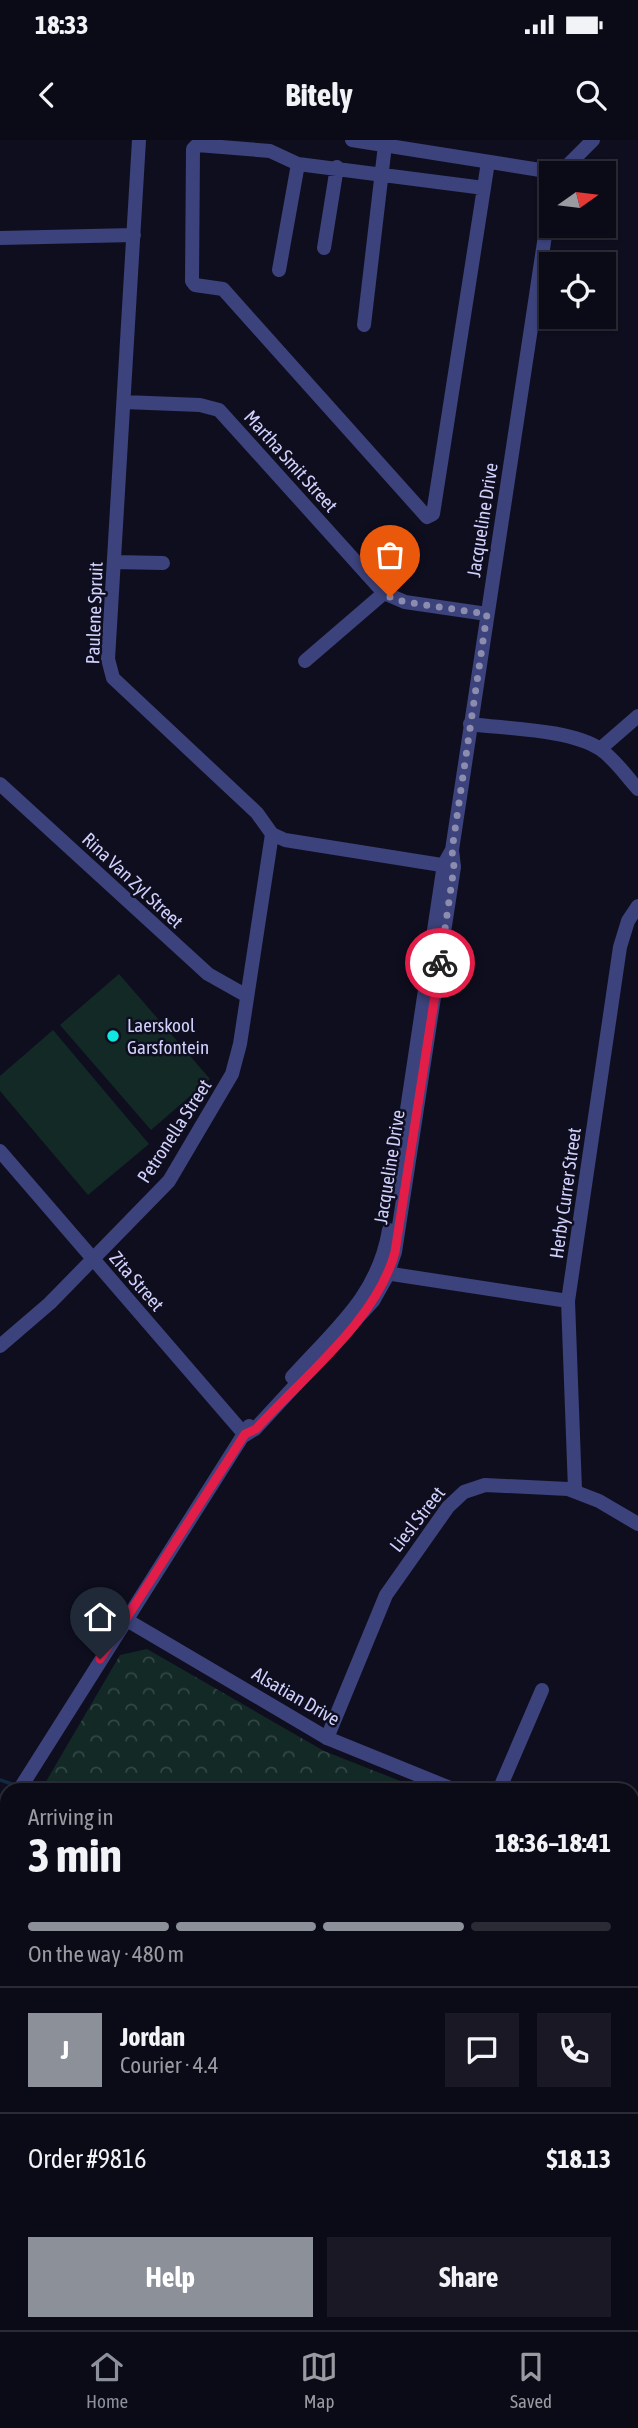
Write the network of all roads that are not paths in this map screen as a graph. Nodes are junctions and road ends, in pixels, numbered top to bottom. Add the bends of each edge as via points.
1 (139, 140) edge
2 (352, 140) edge
3 (593, 140) edge
4 (385, 145) junction
5 (572, 161) edge
6 (488, 162) junction
7 (298, 164) junction
8 (337, 167) junction
9 (539, 170) edge
10 (382, 173) junction
11 (484, 188) junction
12 (134, 235) junction
13 (0, 238) edge
14 (545, 238) edge
15 (324, 248) dead end
16 (279, 270) dead end
17 (364, 325) dead end
18 (124, 401) junction
19 (114, 562) junction
20 (163, 563) dead end
21 (384, 593) junction
22 (487, 614) junction
23 (305, 661) dead end
24 (638, 716) edge
25 (470, 724) junction
26 (600, 749) junction
27 (0, 784) edge
28 (638, 789) edge
29 (272, 834) junction
30 (449, 866) junction
31 (638, 906) edge
32 (247, 996) junction
33 (0, 1151) edge
34 (93, 1260) junction
35 (384, 1273) junction
36 (568, 1301) junction
37 (0, 1346) edge
38 (245, 1434) junction
39 (575, 1490) junction
40 (638, 1524) edge
41 (125, 1619) junction
42 (542, 1690) dead end
43 (327, 1738) junction
44 (23, 1783) edge
45 (439, 1783) edge
46 (502, 1783) edge

1 - 12 street, Paulene Spruit
2 - 4 street
3 - 5 street
4 - 6 street
4 - 10 street
6 - 9 street
6 - 11 street
7 - 8 street
7 - 11 street via 270,151 194,146 192,281 223,289 427,517 433,513
7 - 16 street
8 - 10 street
8 - 15 street
10 - 11 street
10 - 17 street
12 - 13 street
12 - 18 street, Paulene Spruit
14 - 22 street, Jacqueline Drive
18 - 19 street, Paulene Spruit
18 - 21 street, Martha Smit Street via 219,410
19 - 20 street
19 - 29 street, Paulene Spruit via 108,659 113,678 257,813
21 - 22 street, Martha Smit Street via 405,602
21 - 23 street
22 - 25 street, Jacqueline Drive
24 - 26 street
25 - 26 street via 570,737
25 - 30 street, Jacqueline Drive
26 - 28 street
27 - 32 street, Rina Van Zyl Street via 208,974
29 - 30 street via 285,840
29 - 32 street, Petronella Street
30 - 35 street, Jacqueline Drive
31 - 36 street, Herby Currer Street via 620,947
32 - 34 street, Petronella Street via 232,1074 216,1104 169,1181
33 - 34 street, Zita Street
34 - 37 street, Petronella Street
34 - 38 street, Zita Street
35 - 36 street
35 - 38 street, Jacqueline Drive via 373,1301 256,1429
36 - 39 street, Herby Currer Street
38 - 41 street, Jacqueline Drive
39 - 40 street, Liesl Street
39 - 43 street, Liesl Street via 485,1485 458,1496 386,1595
41 - 43 street, Alsatian Drive
41 - 44 street, Jacqueline Drive
42 - 46 street
43 - 45 street, Alsatian Drive

